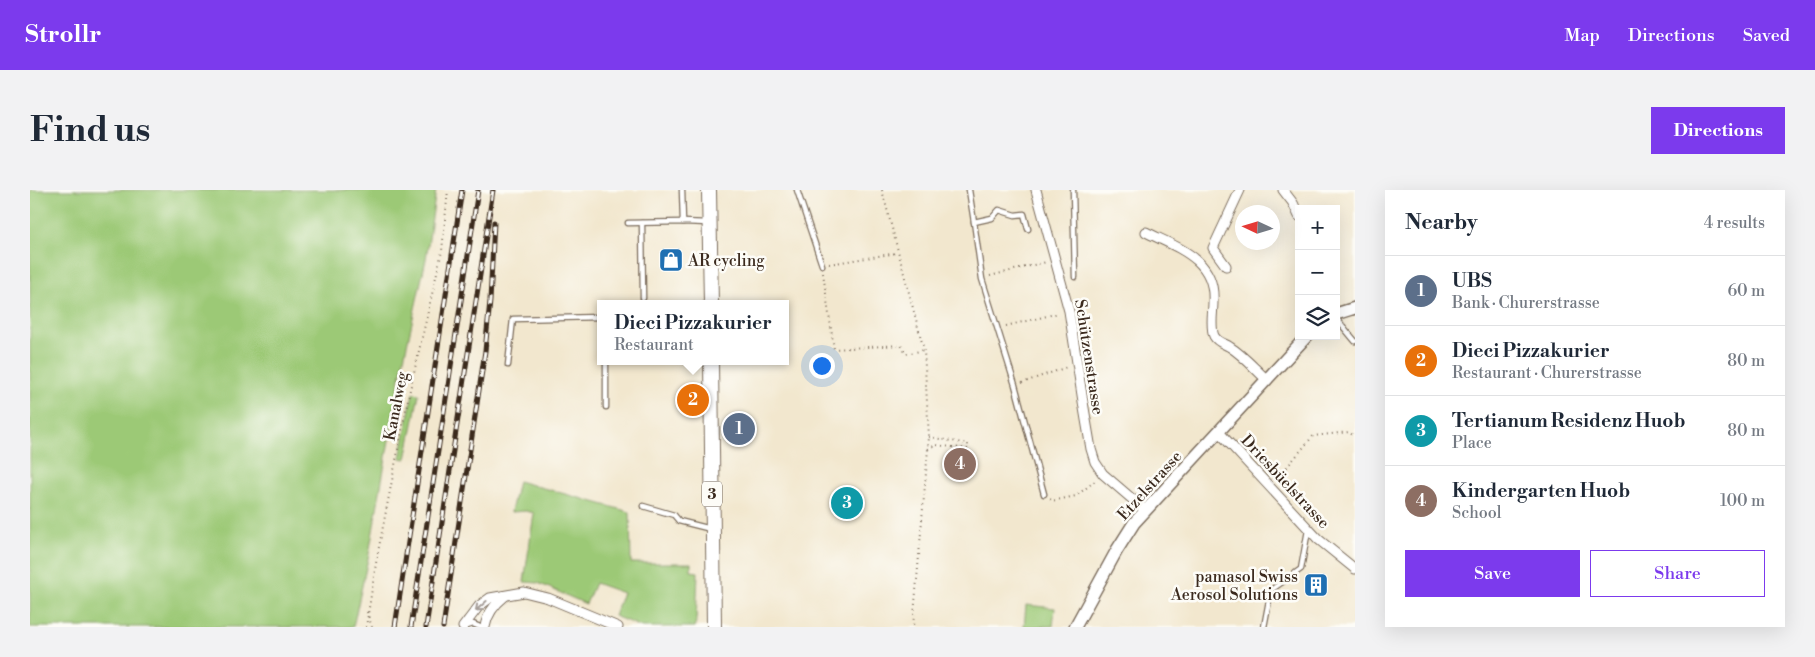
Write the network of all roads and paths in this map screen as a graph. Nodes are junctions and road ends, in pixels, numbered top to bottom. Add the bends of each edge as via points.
1 (448, 190) edge
2 (682, 190) edge
3 (709, 190) edge
4 (797, 190) edge
5 (882, 190) edge
6 (969, 190) edge
7 (1036, 190) edge
8 (1073, 190) edge
9 (1240, 190) edge
10 (1283, 190) edge
11 (1295, 207) edge
12 (683, 222) junction
13 (974, 222) junction
14 (628, 223) dead end
15 (642, 223) junction
16 (710, 223) junction
17 (1028, 230) dead end
18 (1146, 232) dead end
19 (897, 252) junction
20 (1056, 259) junction
21 (822, 265) junction
22 (1226, 266) dead end
23 (1075, 277) dead end
24 (982, 278) junction
25 (643, 298) dead end
26 (711, 300) edge
27 (1355, 308) edge
28 (1069, 310) junction
29 (1340, 313) edge
30 (597, 317) edge
31 (1340, 323) edge
32 (997, 328) junction
33 (1303, 340) edge
34 (1355, 341) edge
35 (924, 350) junction
36 (1077, 363) junction
37 (508, 365) dead end
38 (606, 365) edge
39 (711, 365) edge
40 (1267, 380) junction
41 (1015, 385) junction
42 (606, 407) dead end
43 (1219, 432) junction
44 (929, 437) junction
45 (1355, 437) edge
46 (928, 450) junction
47 (1103, 474) junction
48 (1270, 487) junction
49 (1044, 494) joint
50 (643, 506) dead end
51 (1144, 510) junction
52 (1309, 528) junction
53 (713, 529) junction
54 (1355, 569) edge
55 (506, 596) junction
56 (367, 612) junction
57 (366, 627) edge
58 (372, 627) edge
59 (464, 627) edge
60 (480, 627) edge
61 (485, 627) edge
62 (616, 627) edge
63 (714, 627) edge
64 (913, 627) edge
65 (1077, 627) edge
66 (1264, 627) edge

1 - 56 path, Kanalweg via 442,251 409,394
2 - 12 lane
3 - 16 main road
4 - 21 lane
5 - 19 path
6 - 13 lane
7 - 20 street, Schützenstrasse
8 - 23 lane
9 - 22 street via 1213,248
10 - 11 street
12 - 15 lane
12 - 16 lane
13 - 17 lane via 992,218 999,210 1015,216 1024,214
13 - 24 lane
14 - 15 lane
15 - 25 lane
16 - 26 main road
18 - 40 street via 1202,264 1213,284 1212,328 1216,339 1230,347
19 - 21 path
19 - 35 path
20 - 24 path
20 - 28 street, Schützenstrasse
21 - 35 path via 834,349 901,345 906,354
24 - 32 lane
27 - 29 street
28 - 32 path
28 - 36 street, Schützenstrasse
30 - 37 lane via 513,319
31 - 34 lane
32 - 41 lane
33 - 40 street, Etzelstrasse
35 - 44 path
36 - 41 path
36 - 47 street, Schützenstrasse via 1091,449
38 - 42 lane
39 - 53 main road, 3
40 - 43 street, Etzelstrasse
41 - 49 lane
43 - 48 street, Driesbüelstrasse
43 - 51 street, Etzelstrasse
44 - 46 path
44 - 46 path via 968,444 968,449 936,445
45 - 48 path via 1349,432 1313,436
46 - 64 path
47 - 49 path via 1076,496 1052,502
47 - 51 street, Schützenstrasse
48 - 52 street, Driesbüelstrasse
50 - 53 lane via 674,515 679,521
51 - 65 street, Etzelstrasse via 1117,550
52 - 54 street, Driesbüelstrasse
52 - 66 lane via 1301,569 1271,590
53 - 63 main road, 3
55 -> 59 street via 484,602
55 - 61 street via 490,611
55 - 62 street via 524,592 535,594
56 - 57 path, Kanalweg
56 - 58 path
59 - 60 lane via 473,624

